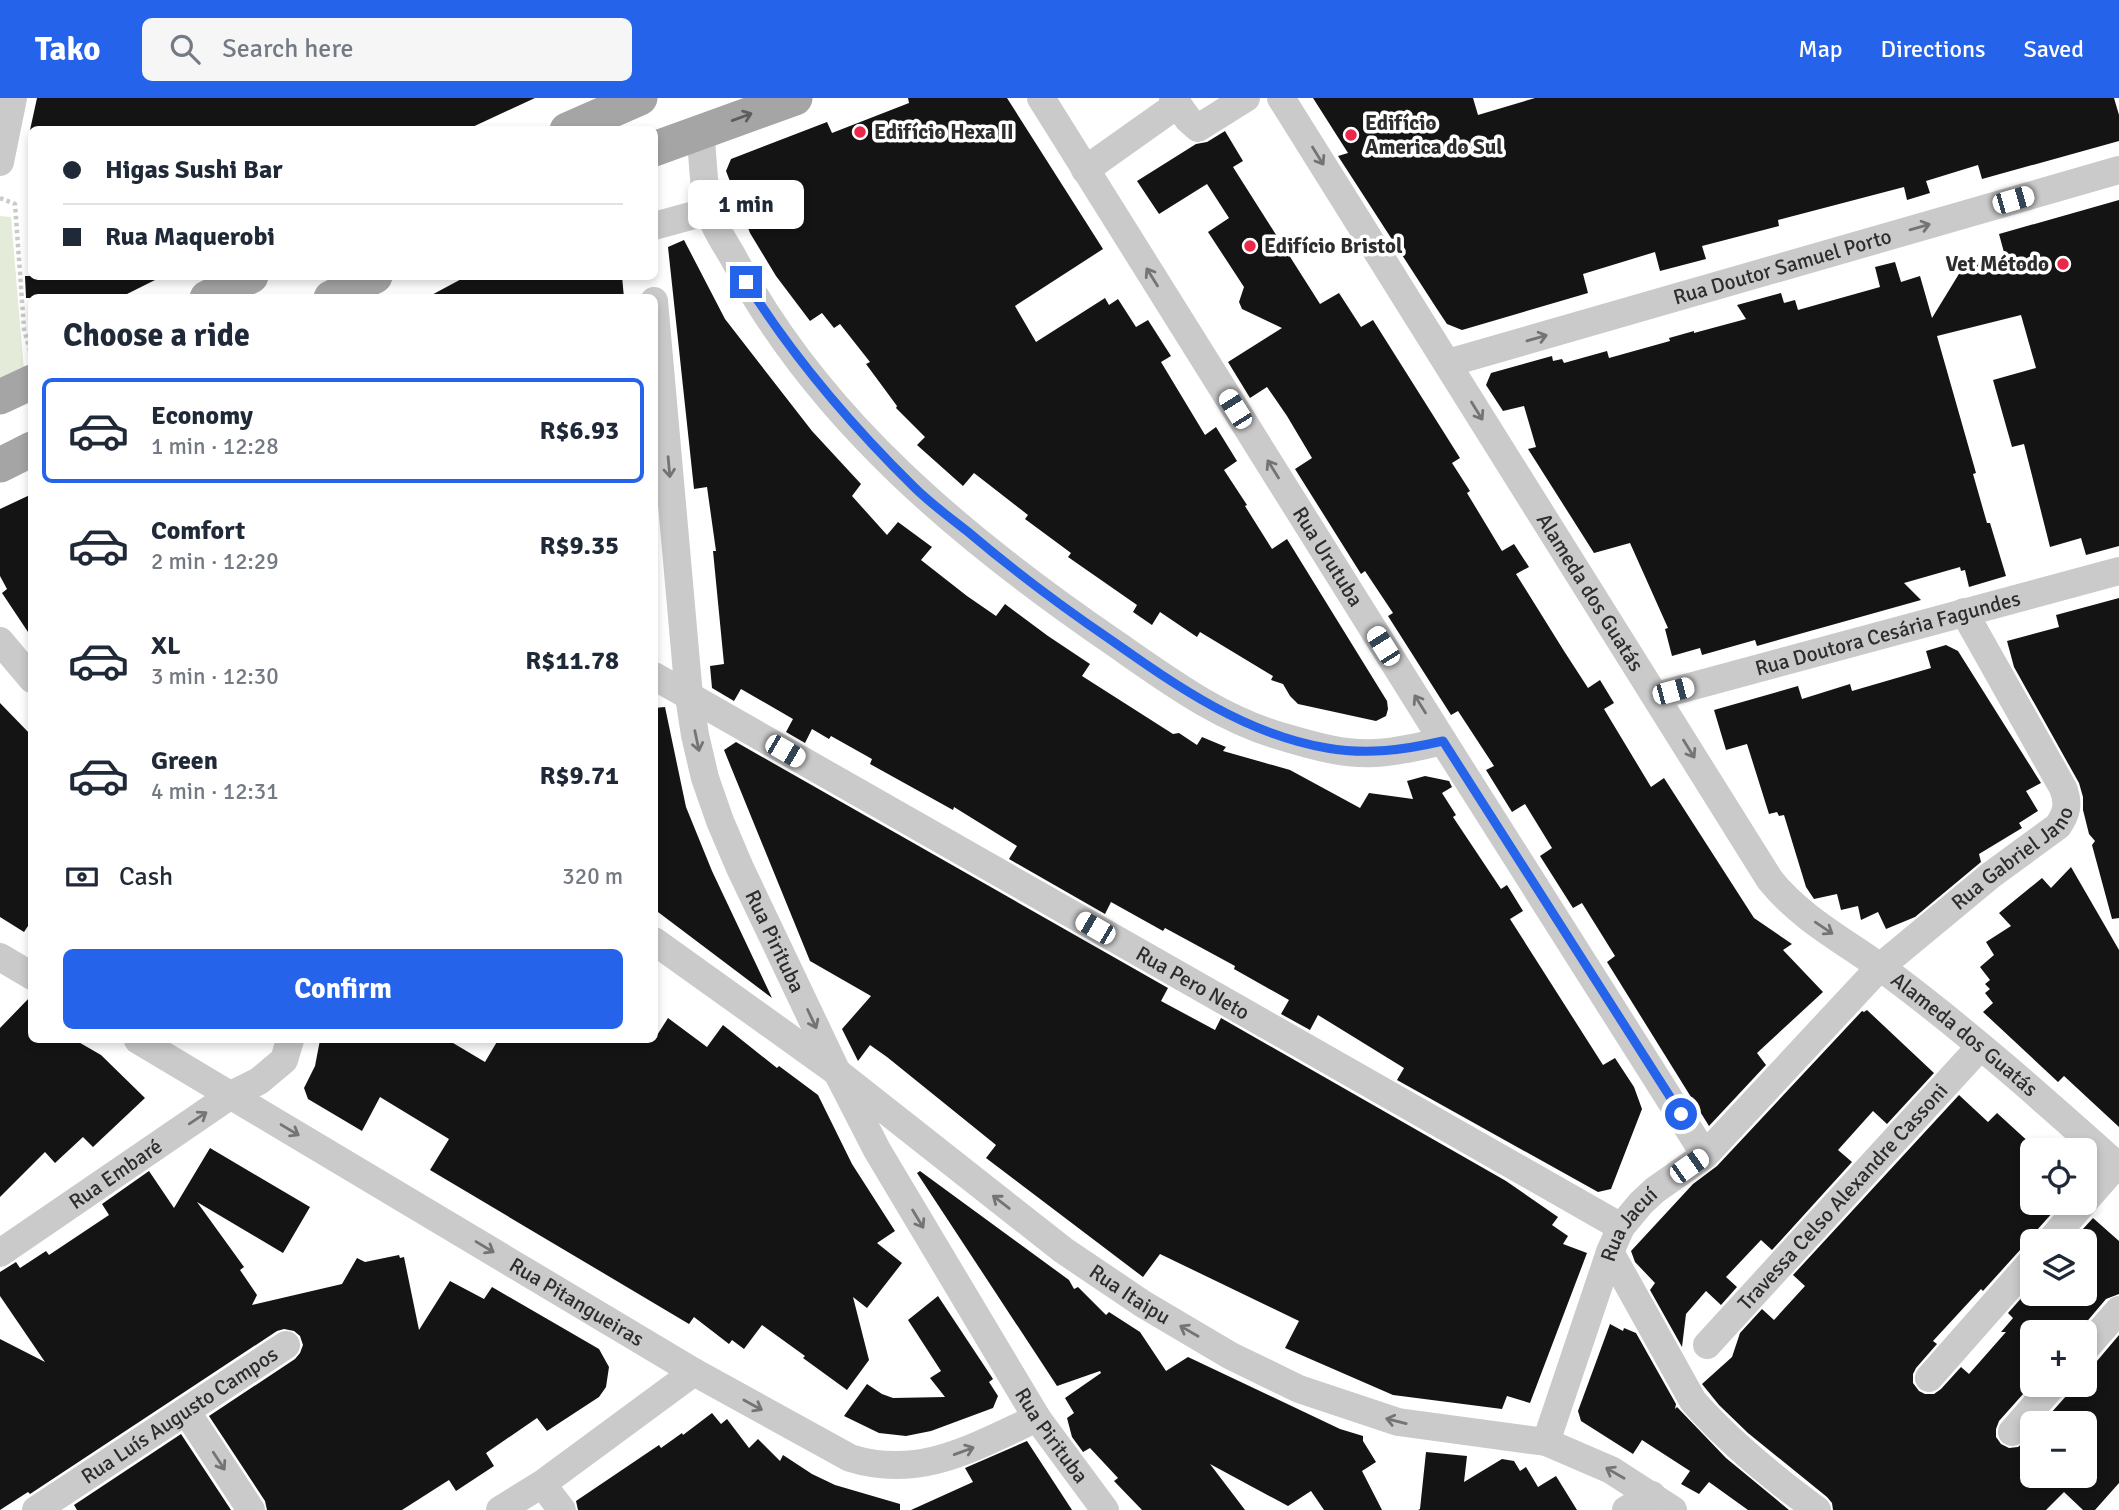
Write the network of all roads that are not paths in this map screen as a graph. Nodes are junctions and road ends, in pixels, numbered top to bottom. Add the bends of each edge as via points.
1 (640, 98) edge
2 (795, 98) edge
3 (1041, 98) edge
4 (1246, 98) edge
5 (1281, 98) edge
6 (1165, 104) edge
7 (11, 107) edge
8 (576, 126) edge
9 (701, 131) junction
10 (658, 147) edge
11 (0, 162) edge
12 (1085, 170) junction
13 (2119, 170) edge
14 (709, 211) junction
15 (658, 225) edge
16 (243, 280) edge
17 (367, 280) edge
18 (215, 294) edge
19 (339, 294) edge
20 (658, 344) edge
21 (1448, 363) junction
22 (28, 384) edge
23 (0, 397) edge
24 (28, 451) edge
25 (0, 465) edge
26 (2119, 571) edge
27 (1964, 612) junction
28 (0, 641) edge
29 (28, 674) edge
30 (658, 678) edge
31 (689, 696) junction
32 (1656, 696) junction
33 (1443, 741) junction
34 (658, 944) edge
35 (0, 957) edge
36 (1880, 967) junction
37 (28, 974) edge
38 (143, 1043) edge
39 (289, 1043) edge
40 (1980, 1047) junction
41 (837, 1072) junction
42 (231, 1095) junction
43 (1706, 1155) junction
44 (2118, 1165) edge
45 (2097, 1188) edge
46 (2073, 1215) edge
47 (2060, 1229) edge
48 (1616, 1239) junction
49 (0, 1253) edge
50 (2020, 1275) edge
51 (2119, 1310) edge
52 (2097, 1335) edge
53 (286, 1345) dead end
54 (1707, 1345) dead end
55 (694, 1372) junction
56 (1929, 1378) dead end
57 (2043, 1397) edge
58 (186, 1411) junction
59 (1037, 1418) junction
60 (2012, 1432) dead end
61 (1546, 1442) junction
62 (542, 1484) junction
63 (1662, 1503) edge
64 (36, 1510) edge
65 (251, 1510) edge
66 (500, 1510) edge
67 (562, 1510) edge
68 (1105, 1510) edge
69 (1626, 1510) edge
70 (1817, 1510) edge

1 - 8 main road
9 -> 2 main road
3 - 12 street, Rua Urutuba
4 - 6 street via 1198,128
5 -> 21 street, Alameda dos Guatás
6 - 12 street
7 - 11 street
9 - 10 main road
9 - 14 street
33 -> 12 street, Rua Urutuba
21 -> 13 street, Rua Doutor Samuel Porto
14 - 15 street
14 - 33 street via 773,325 836,405 915,489 1089,625 1185,692 1245,724 1285,738 1373,753
16 - 18 main road
17 - 19 main road
20 -> 31 street, Rua Pirituba
21 -> 32 street, Alameda dos Guatás
22 - 23 main road
24 - 25 main road
26 - 27 street, Rua Doutora Cesária Fagundes
27 - 32 street, Rua Doutora Cesária Fagundes
27 - 36 street, Rua Gabriel Jano via 2056,776 2067,807 2057,826
28 - 29 street
30 - 31 street, Rua Pero Neto
31 -> 41 street, Rua Pirituba via 705,778 720,821
31 - 48 street, Rua Pero Neto
32 -> 36 street, Alameda dos Guatás via 1770,880 1799,911
33 - 43 street, Rua Urutuba
34 - 41 street, Rua Itaipu
35 - 37 street
36 - 40 street, Alameda dos Guatás
36 - 43 street, Rua Jacuí
38 - 42 street, Rua Pitangueiras
39 - 42 street, Rua Embaré via 284,1060 259,1082
40 - 44 street, Alameda dos Guatás
40 - 54 street, Travessa Celso Alexandre Cassoni
41 -> 59 street, Rua Pirituba via 877,1150
61 -> 41 street, Rua Itaipu via 1398,1422 1298,1389 1231,1356 1063,1250
49 -> 42 street, Rua Embaré
42 -> 55 street, Rua Pitangueiras
43 - 48 street, Rua Jacuí via 1654,1190
44 - 45 street
46 - 47 street
48 - 61 street, Rua Jacuí
48 - 70 street via 1693,1401 1764,1471
50 - 56 street
51 - 52 street
53 - 58 street, Rua Luís Augusto Campos
55 -> 59 street, Rua Pitangueiras via 828,1447 873,1465 926,1463 966,1451
55 - 62 street
57 - 60 street
58 - 64 street, Rua Luís Augusto Campos
58 -> 65 street
59 - 68 street, Rua Pirituba
63 -> 61 street, Rua Itaipu via 1611,1470
62 - 66 street
62 - 67 street
63 - 69 street

